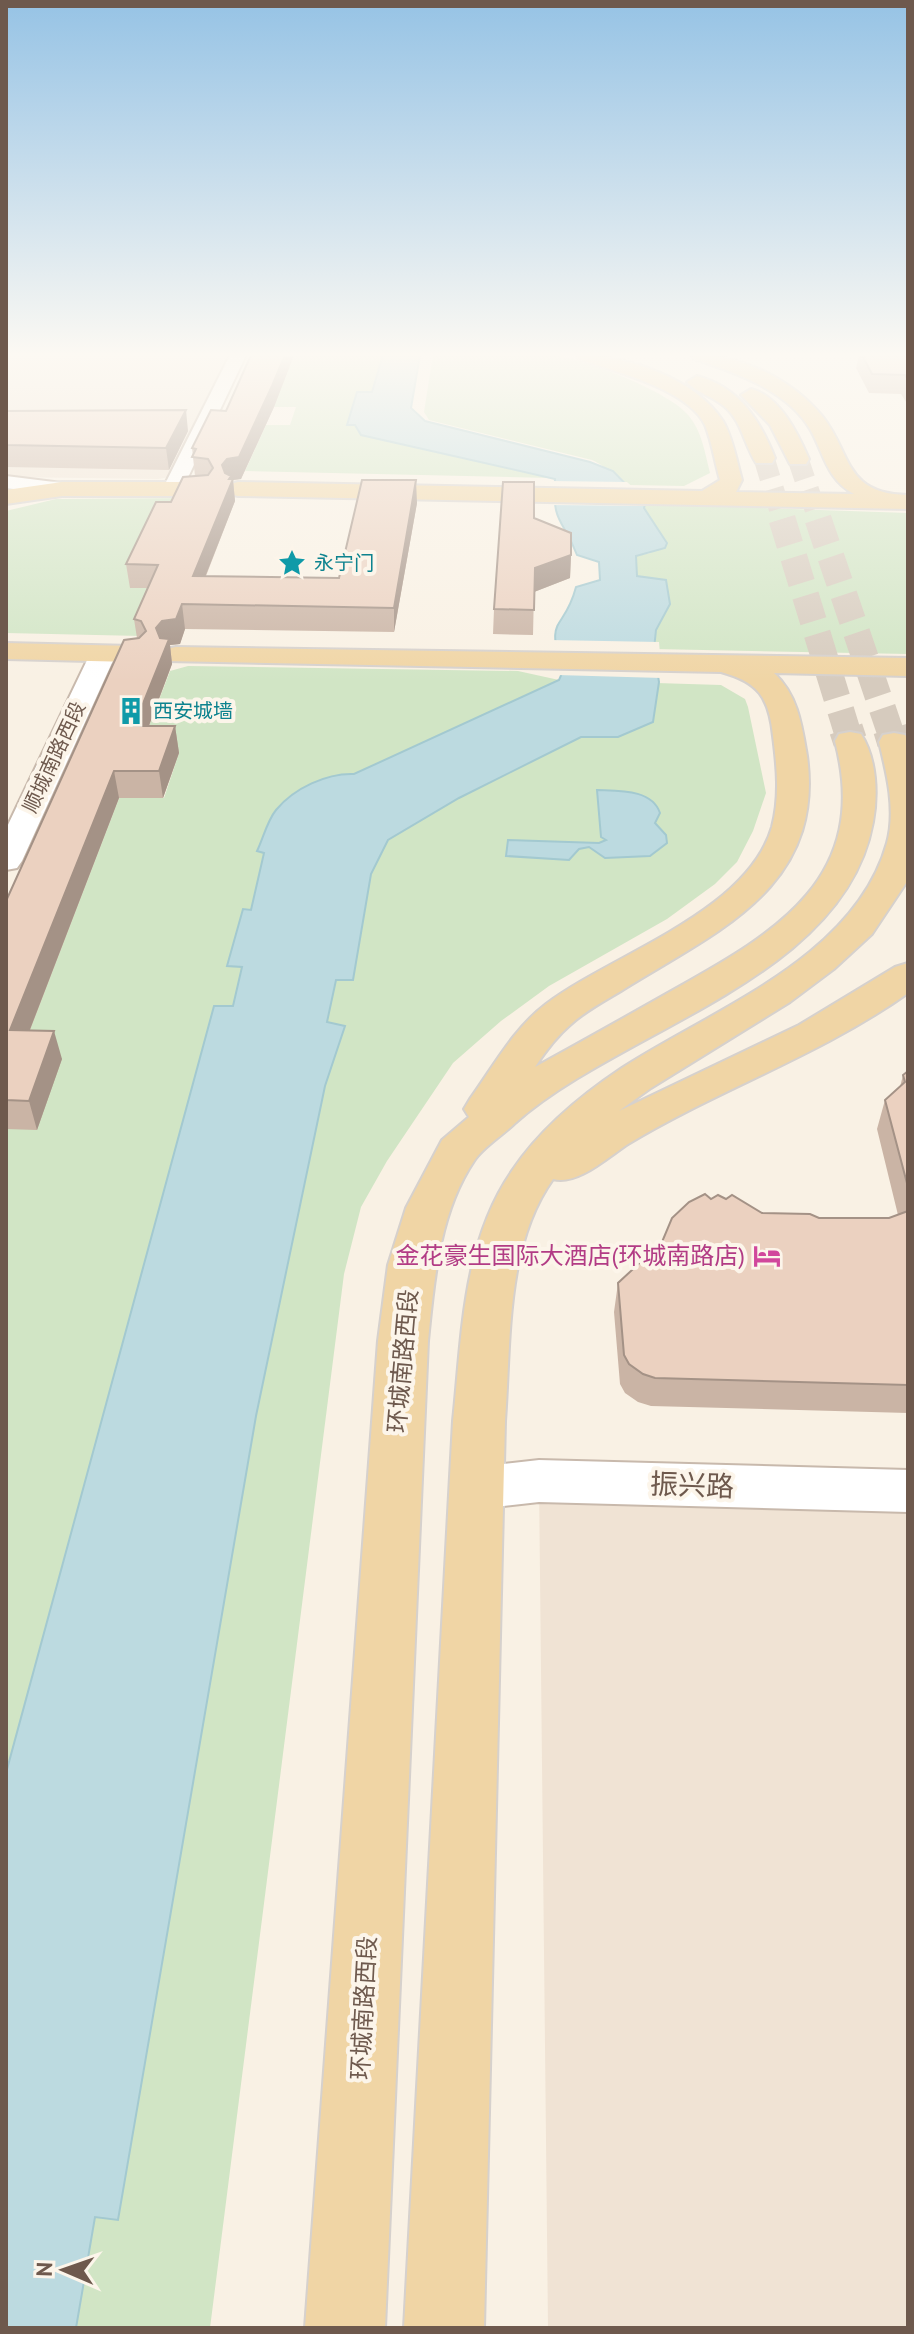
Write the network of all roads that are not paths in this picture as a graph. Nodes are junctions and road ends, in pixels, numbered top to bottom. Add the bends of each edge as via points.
1 (185, 464) edge
2 (726, 464) edge
3 (837, 464) edge
4 (731, 480) junction
5 (849, 481) junction
6 (6, 482) edge
7 (173, 488) junction
8 (62, 489) junction
9 (202, 489) edge
10 (238, 489) dead end
11 (6, 497) edge
12 (708, 497) junction
13 (899, 502) edge
14 (6, 651) edge
15 (103, 654) junction
16 (133, 654) edge
17 (176, 655) dead end
18 (719, 664) junction
19 (908, 667) edge
20 (778, 694) junction
21 (908, 694) edge
22 (850, 741) tunnel mouth
23 (894, 742) tunnel mouth
24 (6, 861) edge
25 (908, 975) edge
26 (457, 1151) junction
27 (521, 1191) junction
28 (477, 1488) junction
29 (908, 1491) edge
30 (457, 2041) junction
31 (354, 2194) junction
32 (316, 2328) edge
33 (345, 2328) edge
34 (444, 2328) edge
35 (471, 2328) edge

1 - 7 street
2 - 4 main road
3 - 5 main road
4 - 5 main road
4 - 12 main road via 727,488
5 - 13 main road
6 - 8 street
7 - 8 main road
7 - 9 main road
8 - 11 main road
10 - 12 main road
12 - 13 main road
14 - 15 main road
15 - 16 main road
15 - 24 street, 顺城南路西段
17 - 18 main road
18 - 19 main road
18 - 20 main road via 751,671
20 - 21 main road
20 - 26 main road via 797,784 785,844 735,904 556,1016 527,1048
22 - 26 main road, 环城南路西段 via 859,773 851,851 803,922 762,956 528,1089
23 - 27 main road via 907,802 904,845 868,917 799,977 599,1105
25 - 27 main road via 834,1024 641,1118
26 - 31 main road, 环城南路西段 via 424,1222 412,1265 403,1341
27 - 28 main road via 490,1295
28 - 29 street, 振兴路 via 539,1481
28 - 30 main road
30 - 34 main road
30 - 35 main road
31 - 32 main road, 环城南路西段
31 - 33 main road, 环城南路西段

